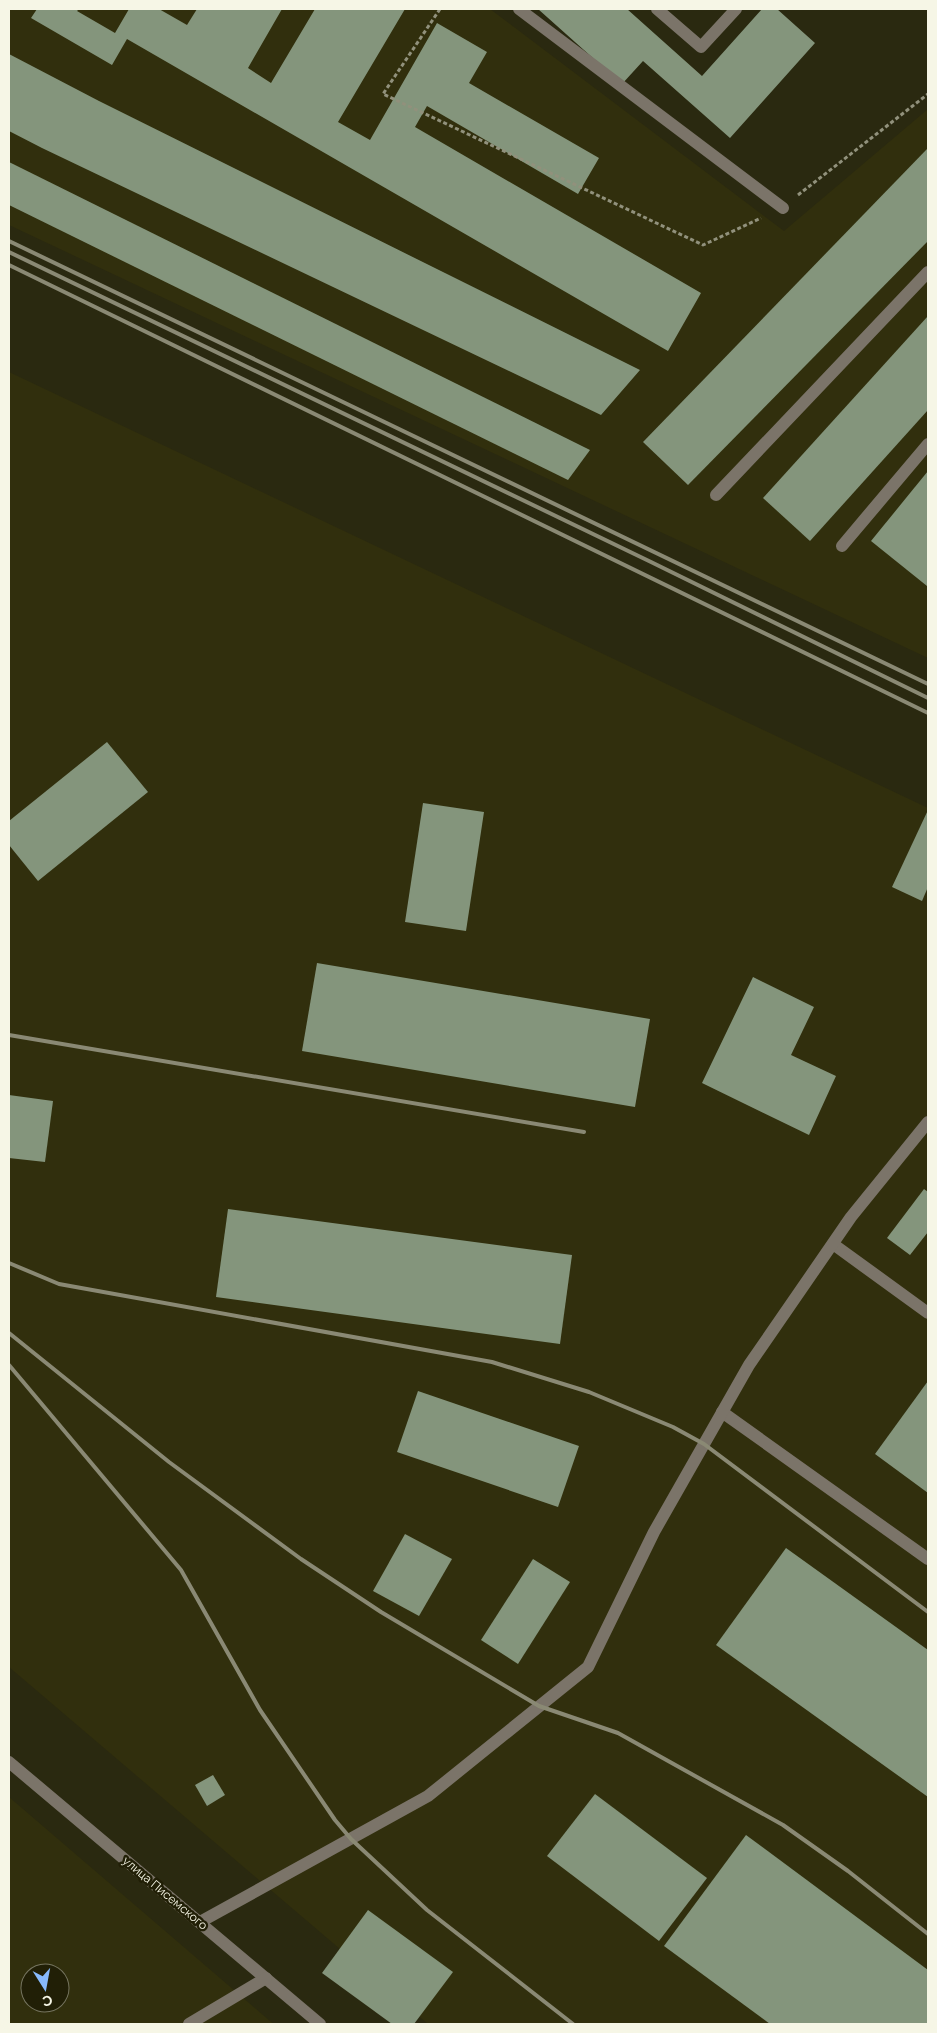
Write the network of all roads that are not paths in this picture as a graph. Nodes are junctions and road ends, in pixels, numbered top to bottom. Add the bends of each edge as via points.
1 (519, 9) edge
2 (657, 9) edge
3 (736, 9) edge
4 (783, 208) road end
5 (928, 272) edge
6 (928, 444) edge
7 (716, 495) dead end
8 (842, 546) dead end
9 (928, 1122) edge
10 (833, 1244) junction
11 (928, 1313) edge
12 (722, 1412) junction
13 (928, 1559) edge
14 (9, 1762) edge
15 (200, 1922) junction
16 (266, 1978) junction
17 (190, 2024) edge
18 (320, 2024) edge

1 - 4 street
2 - 3 street via 701,47
5 - 7 street
6 - 8 street
9 - 10 street
10 - 11 street
10 - 12 street via 749,1365
12 - 13 street
12 - 15 street via 654,1532 588,1666 428,1796
14 - 15 street, улица Писемского
15 - 16 street, улица Писемского
16 - 17 street
16 - 18 street, улица Писемского

